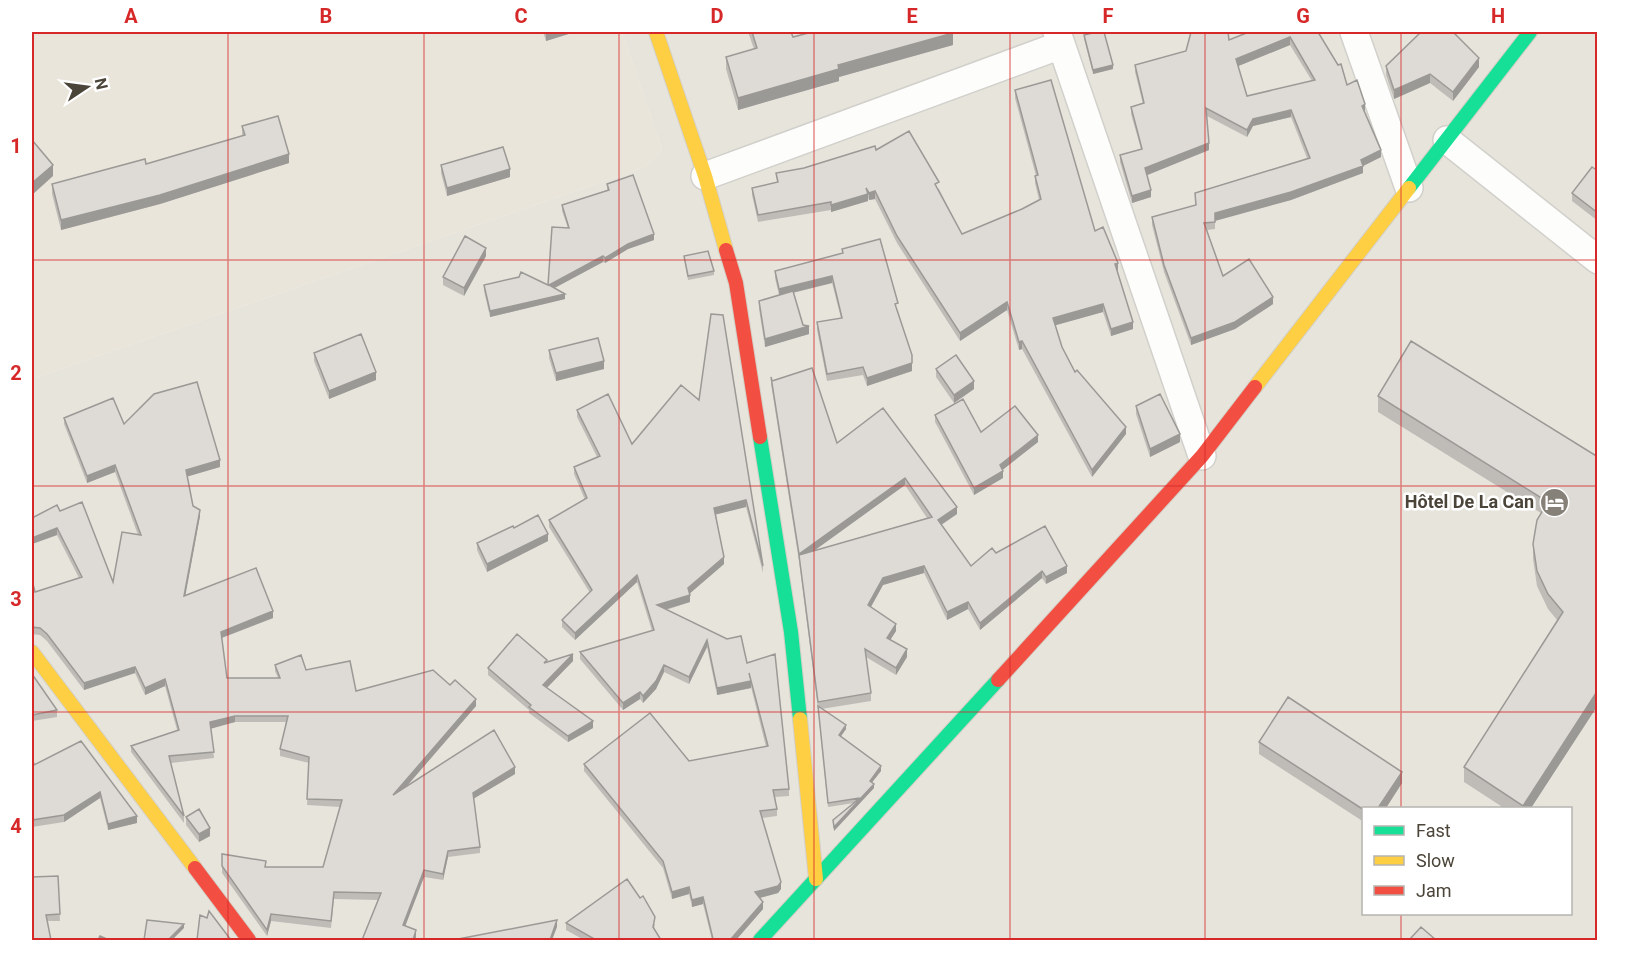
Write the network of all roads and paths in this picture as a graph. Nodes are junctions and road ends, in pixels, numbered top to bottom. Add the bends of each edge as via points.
1 (656, 32) edge
2 (1354, 32) edge
3 (1530, 32) edge
4 (1059, 38) edge
5 (1447, 140) junction
6 (705, 176) junction
7 (1409, 188) junction
8 (1598, 260) edge
9 (1202, 456) junction
10 (32, 652) edge
11 (816, 879) junction
12 (249, 940) edge
13 (760, 940) edge

1 - 6 street
2 - 7 street
3 - 5 street
4 - 6 street
4 - 9 street
5 - 7 street
5 - 8 street
6 - 11 street via 736,283 791,632
7 - 9 street
9 - 11 street
10 - 12 street
11 - 13 street

